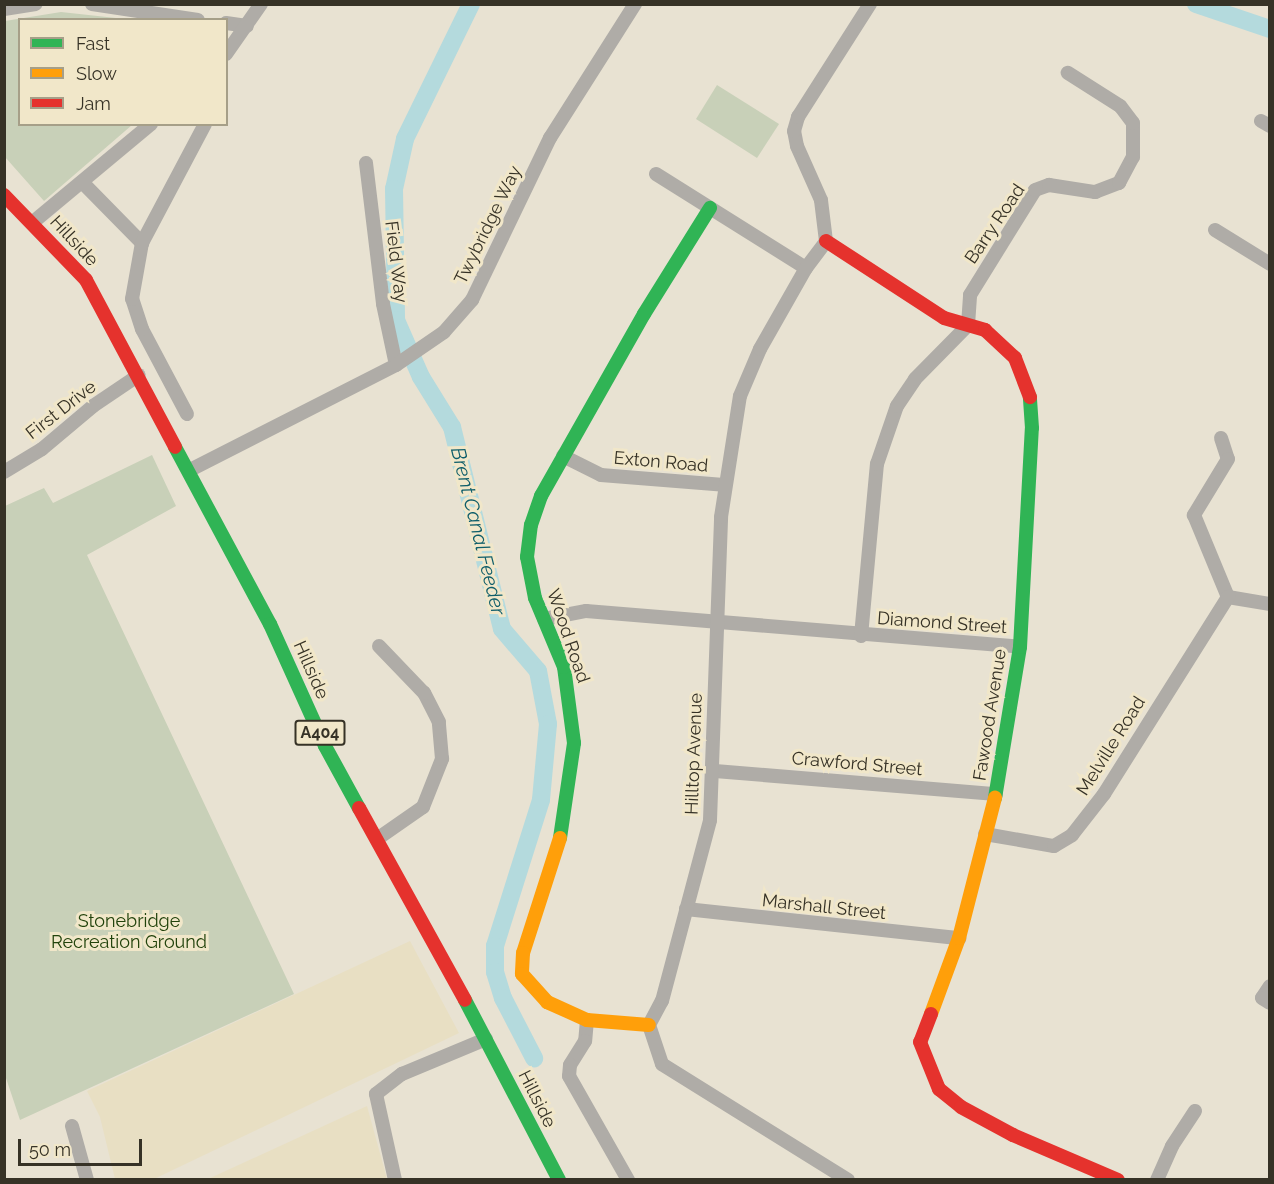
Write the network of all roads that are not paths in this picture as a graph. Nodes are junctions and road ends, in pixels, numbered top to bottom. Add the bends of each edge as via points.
1 (36, 4) edge
2 (92, 4) edge
3 (261, 4) edge
4 (635, 4) edge
5 (870, 4) edge
6 (4, 9) edge
7 (250, 16) edge
8 (185, 18) edge
9 (228, 22) edge
10 (228, 51) edge
11 (1068, 73) dead end
12 (149, 126) edge
13 (204, 126) edge
14 (366, 164) dead end
15 (656, 174) dead end
16 (82, 182) junction
17 (4, 195) edge
18 (710, 208) junction
19 (32, 223) junction
20 (1215, 230) dead end
21 (826, 241) junction
22 (142, 243) junction
23 (1269, 264) edge
24 (806, 268) junction
25 (968, 325) junction
26 (400, 362) junction
27 (139, 375) junction
28 (187, 414) dead end
29 (1221, 438) dead end
30 (563, 456) junction
31 (190, 470) junction
32 (4, 472) edge
33 (724, 485) junction
34 (1228, 597) junction
35 (1269, 604) edge
36 (544, 619) junction
37 (715, 622) junction
38 (861, 636) junction
39 (379, 646) dead end
40 (1020, 647) junction
41 (715, 771) junction
42 (996, 794) junction
43 (986, 834) junction
44 (377, 839) junction
45 (686, 909) junction
46 (959, 938) junction
47 (1269, 986) edge
48 (1269, 1003) edge
49 (586, 1020) junction
50 (649, 1025) junction
51 (486, 1039) junction
52 (1195, 1111) dead end
53 (72, 1126) dead end
54 (87, 1179) edge
55 (395, 1179) edge
56 (559, 1179) edge
57 (628, 1179) edge
58 (848, 1179) edge
59 (1118, 1179) edge
60 (1157, 1179) edge

1 - 6 street
2 - 8 street
3 - 7 street
4 - 26 street, Twybridge Way via 550,138 472,300 444,332
5 - 21 street via 798,117 794,131 796,146 821,200
7 - 9 street
7 - 10 street
11 - 25 street, Barry Road via 1120,106 1132,123 1136,147 1133,157 1119,183 1095,192 1049,185 1035,190 970,296
12 - 16 street
13 - 22 street
14 - 26 street, Field Way via 383,304
15 - 18 street
16 - 19 street
16 - 22 street
17 - 19 street, Hillside / A404
18 - 24 street
18 - 30 street, Wood Road
19 - 27 street, Hillside / A404 via 86,280
20 - 23 street
21 - 24 street, Hilltop Avenue
21 - 25 street, Fawood Avenue via 944,318
22 - 28 street via 132,299 142,329
24 - 33 street, Hilltop Avenue via 748,374 740,396
25 - 38 street, Diamond Street via 915,379 897,406 877,464
25 - 40 street, Fawood Avenue via 985,330 1015,358 1030,396 1032,428
26 - 31 street, Twybridge Way
27 - 31 street, Hillside / A404
27 - 32 street, First Drive via 93,406 42,449
29 - 34 street via 1228,459 1194,515
30 - 33 street, Exton Road via 600,475
30 - 36 street, Wood Road via 541,496 531,525 530,575
31 - 44 street, Hillside / A404 via 270,624 326,746
33 - 37 street, Hilltop Avenue
34 - 35 street
34 - 43 street, Melville Road via 1104,794 1072,835 1054,846
36 - 37 street, Diamond Street via 586,611
36 - 49 street, Wood Road via 564,667 572,704 574,743 558,849 523,953 522,974 547,1002
37 - 38 street, Diamond Street
37 - 41 street, Hilltop Avenue
38 - 40 street, Diamond Street
39 - 44 street via 424,693 439,722 442,759 423,807
40 - 42 street, Fawood Avenue
41 - 42 street, Crawford Street
41 - 45 street, Hilltop Avenue via 710,820
42 - 43 street, Fawood Avenue
43 - 46 street, Fawood Avenue
44 - 51 street, Hillside / A404
45 - 46 street, Marshall Street
45 - 50 street, Hilltop Avenue via 657,1016
46 - 59 street, Fawood Avenue via 920,1042 939,1089 961,1107 1013,1135
47 - 48 street via 1262,998
49 - 50 street, Wood Road
49 - 57 street via 585,1041 570,1065 569,1076
50 - 58 street via 662,1064
51 - 55 street via 402,1074 376,1095
51 - 56 street, Hillside / A404
52 - 60 street via 1172,1146
53 - 54 street

